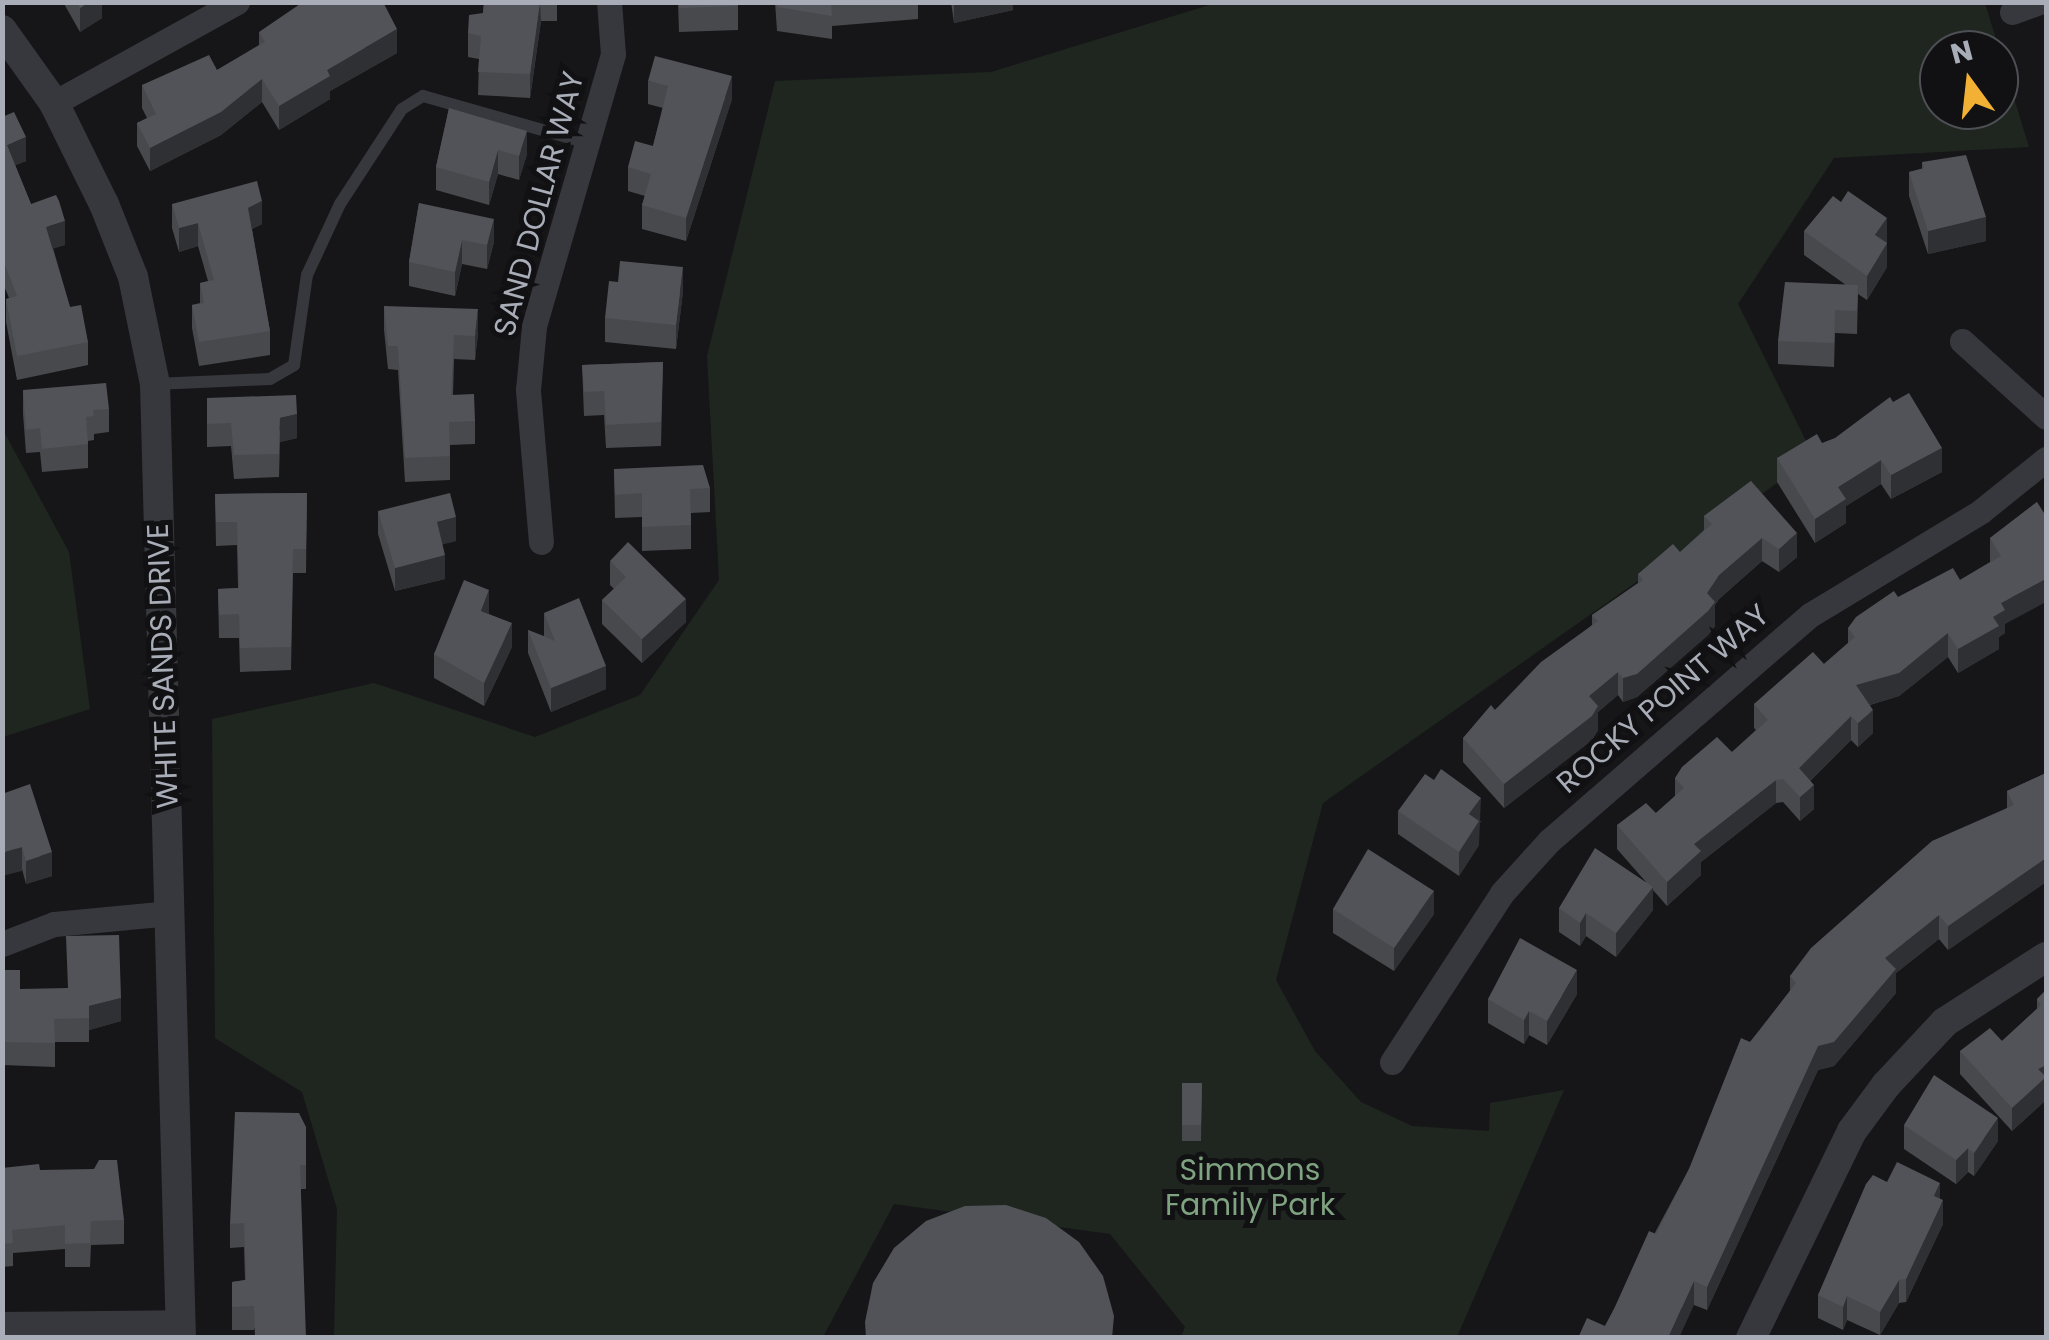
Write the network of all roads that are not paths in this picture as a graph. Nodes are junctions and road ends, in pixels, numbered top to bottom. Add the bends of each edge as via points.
1 (237, 2) edge
2 (609, 2) edge
3 (2040, 2) edge
4 (2012, 12) dead end
5 (2, 30) edge
6 (54, 103) junction
7 (588, 143) junction
8 (1962, 341) dead end
9 (155, 384) junction
10 (2046, 417) edge
11 (2046, 460) edge
12 (540, 542) dead end
13 (170, 912) junction
14 (2, 944) edge
15 (2046, 957) edge
16 (1392, 1062) dead end
17 (2, 1324) edge
18 (181, 1330) edge
19 (1750, 1338) edge

1 - 6 street
2 - 7 street, SAND DOLLAR WAY via 613,54
3 - 4 street
5 - 6 street, WHITE SANDS DRIVE
6 - 9 street, WHITE SANDS DRIVE via 133,278
7 - 9 lane via 424,96 402,109 340,204 307,275 294,365 270,379
7 - 12 street, SAND DOLLAR WAY via 534,326 528,390
8 - 10 street
9 - 13 street, WHITE SANDS DRIVE
11 - 16 street, ROCKY POINT WAY via 1980,512 1810,615 1549,840 1502,893
13 - 14 street via 54,924
13 - 18 street, WHITE SANDS DRIVE
15 - 19 street via 1945,1022 1886,1085 1852,1131
17 - 18 street

